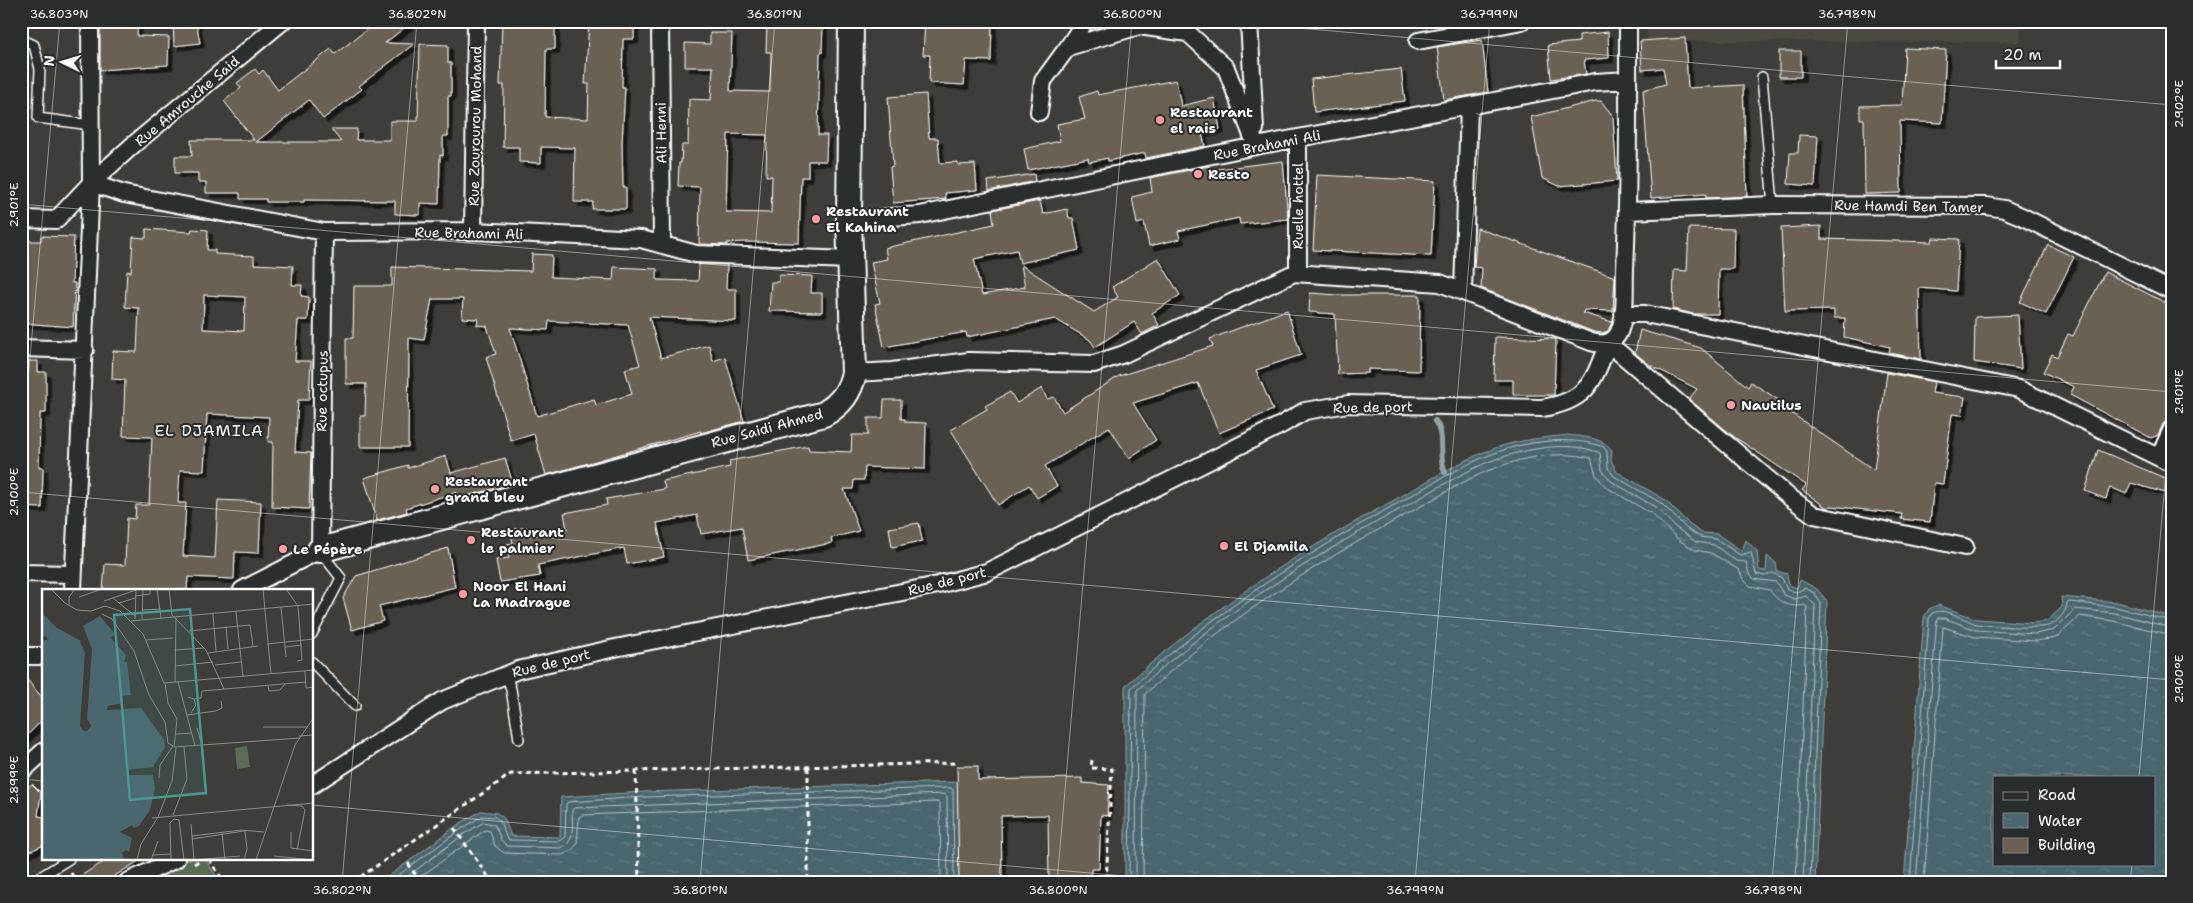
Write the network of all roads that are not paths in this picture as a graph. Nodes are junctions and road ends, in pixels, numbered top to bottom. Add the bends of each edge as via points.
1 (90, 21) edge
2 (283, 21) edge
3 (476, 21) edge
4 (660, 21) edge
5 (852, 21) edge
6 (1081, 21) edge
7 (1249, 21) edge
8 (1522, 21) edge
9 (1628, 21) edge
10 (262, 29) edge
11 (21, 39) edge
12 (1418, 41) dead end
13 (1068, 47) junction
14 (1762, 76) dead end
15 (1628, 80) junction
16 (1468, 107) junction
17 (1039, 112) dead end
18 (91, 125) junction
19 (1298, 138) junction
20 (1256, 146) junction
21 (91, 183) junction
22 (1773, 205) junction
23 (1628, 211) junction
24 (21, 219) edge
25 (849, 220) junction
26 (473, 231) junction
27 (324, 232) junction
28 (662, 245) junction
29 (849, 260) junction
30 (1298, 273) junction
31 (2172, 291) edge
32 (1463, 292) junction
33 (1623, 314) junction
34 (1608, 343) junction
35 (21, 348) edge
36 (85, 350) junction
37 (854, 373) junction
38 (2172, 429) edge
39 (2165, 461) edge
40 (1965, 547) dead end
41 (320, 550) junction
42 (21, 573) edge
43 (73, 574) junction
44 (73, 589) edge
45 (244, 589) edge
46 (314, 630) edge
47 (33, 656) edge
48 (314, 664) edge
49 (21, 670) edge
50 (506, 675) junction
51 (355, 706) dead end
52 (519, 739) dead end
53 (42, 753) edge
54 (21, 772) edge
55 (314, 784) edge
56 (67, 860) edge
57 (174, 860) edge
58 (32, 882) edge
59 (127, 882) edge

1 - 18 street
2 - 10 street, Rue Amrouche Said
3 - 26 street, Rue Zourourou Mohand
4 - 28 street, Ali Henni
5 - 25 street, Rue Saidi Ahmed
6 - 13 street via 1082,26
7 - 20 street
8 - 12 street
9 - 15 street
10 - 21 street, Rue Amrouche Said
11 - 18 lane via 34,45 40,68 38,118
13 - 17 street via 1044,81
13 - 20 street via 1139,26 1188,33 1226,68
14 - 22 lane
15 - 16 street, Rue Brahami Ali via 1595,82
15 - 23 street, Rue de port
16 - 19 street, Rue Brahami Ali
16 - 32 street
18 - 21 street
19 - 20 street, Rue Brahami Ali
19 - 30 street, Ruelle hottel
20 - 25 street, Rue Brahami Ali via 920,215
21 - 24 street, Rue Amrouche Said via 56,220
21 - 27 street, Rue Brahami Ali via 124,194
21 - 36 street
22 - 23 street, Rue Hamdi Ben Tamer
22 - 31 street, Rue Hamdi Ben Tamer via 1987,206 2004,209
23 - 33 street, Rue de port
25 - 29 street, Rue Saidi Ahmed
26 - 27 street, Rue Brahami Ali
26 - 28 street, Rue Brahami Ali via 641,239
27 - 41 street, Rue octupus
28 - 29 street, Rue Brahami Ali via 696,254
29 - 37 street, Rue Saidi Ahmed
30 - 32 street via 1440,283
30 - 37 street via 1124,354 1094,364 969,361
32 - 34 street via 1591,342
33 - 34 street, Rue de port via 1619,332
33 - 39 street via 1645,314 2019,390
34 - 40 street via 1814,515
34 - 50 street, Rue de port via 1593,381 1571,400 1556,405 1542,408 1348,404 1305,411 1010,561 971,577 587,653
35 - 36 street
36 - 43 street
37 - 41 street, Rue Saidi Ahmed via 847,393 824,414
38 - 39 street
41 - 45 street
41 - 46 lane via 341,578
42 - 43 street
43 - 44 street
47 - 49 street
48 - 51 lane
50 - 52 lane
50 - 55 street, Rue de port via 436,705
53 - 54 street
56 - 58 lane
57 - 59 street

